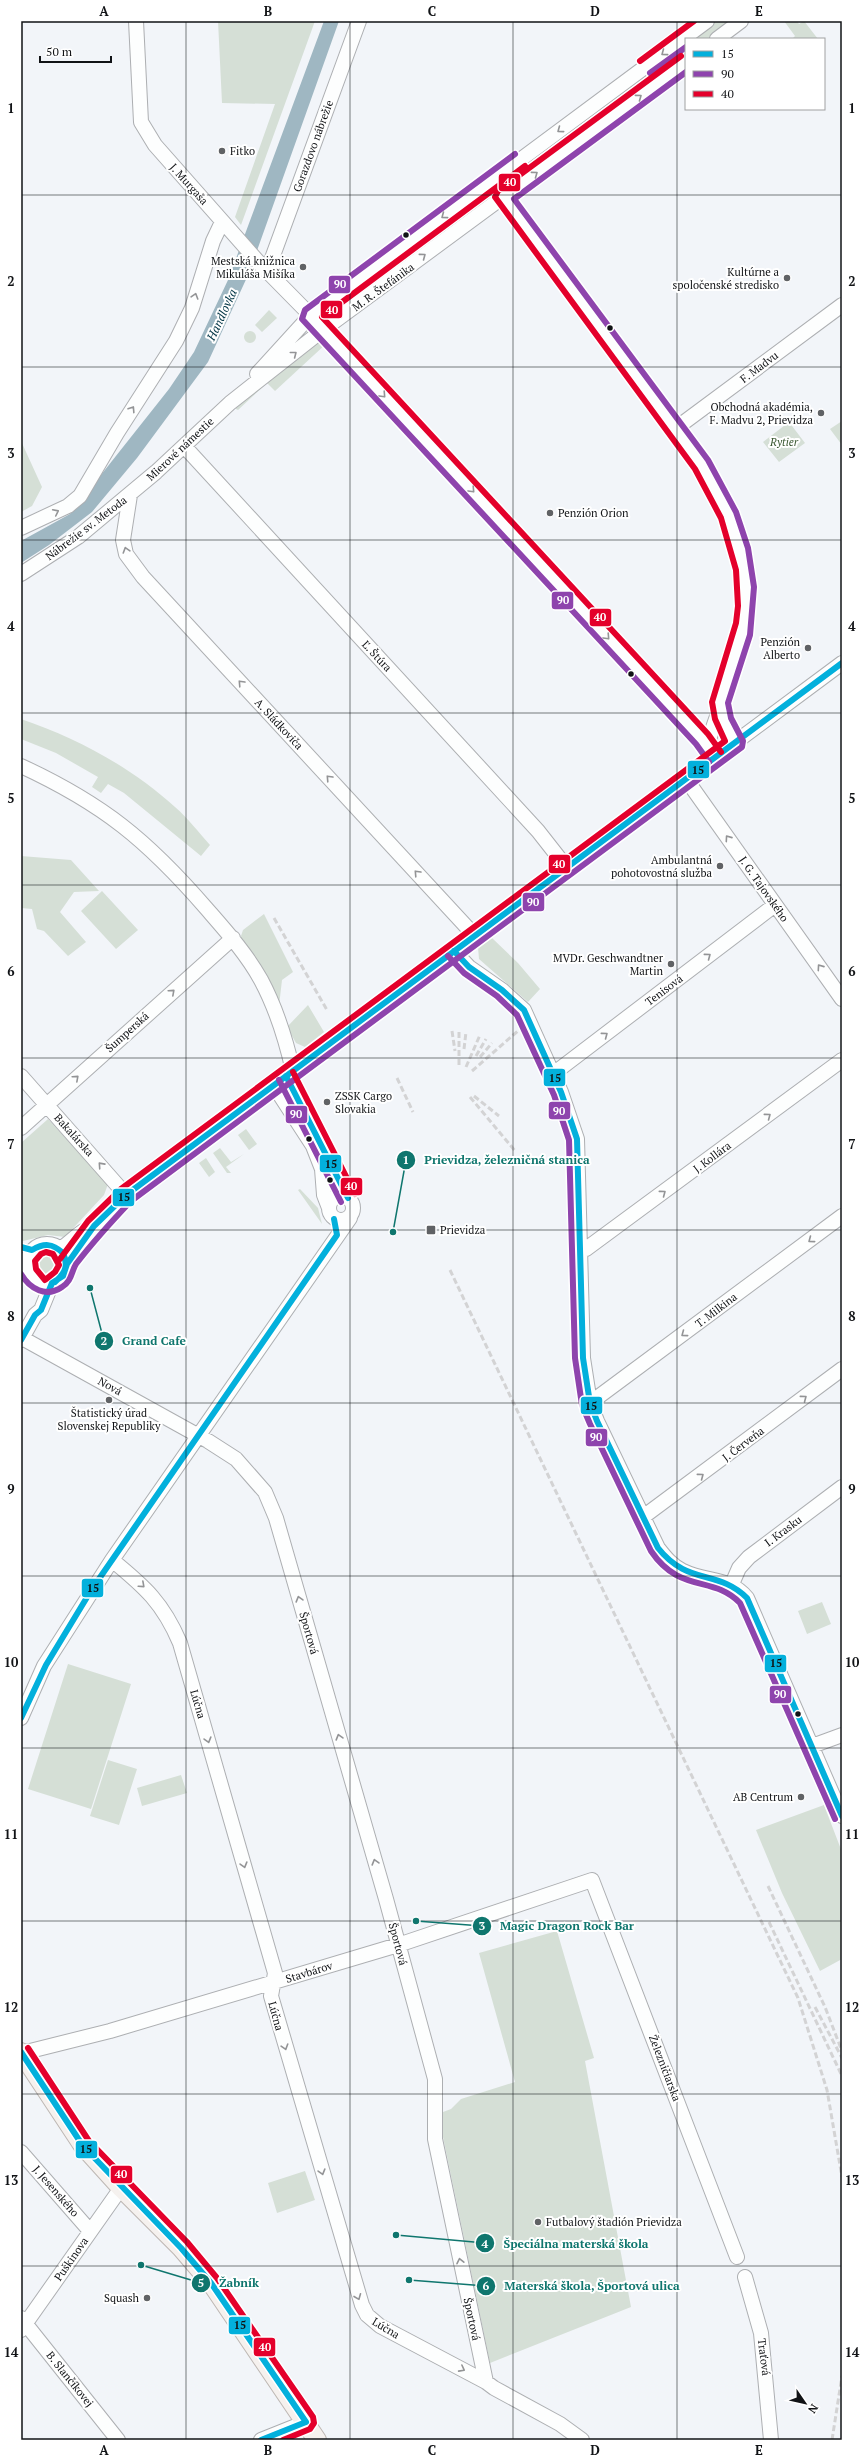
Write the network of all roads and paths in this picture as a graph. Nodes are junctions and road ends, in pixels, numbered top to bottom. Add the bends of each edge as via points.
1 (136, 21) edge
2 (359, 21) edge
3 (707, 21) edge
4 (741, 21) edge
5 (718, 38) edge
6 (685, 63) edge
7 (492, 181) junction
8 (503, 197) junction
9 (222, 222) junction
10 (264, 268) junction
11 (842, 305) edge
12 (310, 316) junction
13 (324, 329) junction
14 (230, 404) junction
15 (675, 429) junction
16 (184, 446) junction
17 (130, 495) junction
18 (21, 528) edge
19 (21, 574) edge
20 (842, 664) edge
21 (720, 705) junction
22 (735, 743) junction
23 (706, 746) junction
24 (715, 758) junction
25 (21, 766) edge
26 (686, 779) junction
27 (567, 868) junction
28 (776, 905) junction
29 (475, 936) junction
30 (233, 938) junction
31 (454, 952) junction
32 (842, 999) edge
33 (842, 1060) edge
34 (289, 1074) junction
35 (553, 1074) junction
36 (21, 1076) edge
37 (274, 1086) junction
38 (47, 1104) junction
39 (21, 1128) edge
40 (126, 1195) junction
41 (348, 1198) junction
42 (332, 1214) junction
43 (842, 1216) edge
44 (350, 1218) junction
45 (94, 1226) junction
46 (337, 1235) junction
47 (60, 1248) junction
48 (27, 1249) edge
49 (579, 1249) junction
50 (24, 1264) edge
51 (67, 1264) junction
52 (37, 1282) junction
53 (52, 1283) junction
54 (35, 1315) junction
55 (22, 1339) edge
56 (842, 1369) edge
57 (590, 1403) junction
58 (198, 1435) junction
59 (842, 1487) edge
60 (643, 1517) junction
61 (112, 1560) junction
62 (732, 1584) junction
63 (21, 1718) edge
64 (842, 1735) edge
65 (812, 1746) junction
66 (842, 1816) edge
67 (592, 1880) joint
68 (398, 1946) junction
69 (273, 1983) junction
70 (21, 2053) edge
71 (21, 2152) edge
72 (121, 2188) junction
73 (90, 2231) junction
74 (738, 2257) dead end
75 (745, 2277) dead end
76 (23, 2324) edge
77 (486, 2382) junction
78 (306, 2422) junction
79 (118, 2440) edge
80 (261, 2440) edge
81 (317, 2440) edge
82 (582, 2440) edge
83 (771, 2440) edge

1 - 9 street, J. Murgaša via 141,122 155,145
2 - 10 street, Gorazdovo nábrežie
3 -> 7 street, M. R. Štefánika
4 - 5 street
8 -> 6 street, M. R. Štefánika
7 - 8 street
7 -> 12 street, M. R. Štefánika
13 -> 8 street, M. R. Štefánika
8 - 15 street
9 - 10 street, J. Murgaša
18 -> 9 street via 68,506 80,496 176,341 192,308 213,241
10 - 12 street, J. Murgaša
11 - 15 street, F. Madvu
12 - 13 street
12 - 14 street, Mierové námestie
14 -> 13 street, Mierové námestie
13 -> 23 street
14 - 16 street, Mierové námestie
15 - 21 street via 718,491 736,534 745,574 746,605 742,636
16 - 17 street, Mierové námestie
16 - 27 street, Ľ. Štúra via 538,831
17 - 19 street, Nábrežie sv. Metoda via 78,537
29 -> 17 street, A. Sládkoviča via 143,577 126,554 123,540
20 - 22 street
21 - 22 street via 725,725
21 - 23 street
22 - 24 street
23 - 24 street
24 - 26 street
25 - 30 street via 88,800 133,832 160,857
26 - 27 street
28 -> 26 street, J. G. Tajovského
27 - 29 street
32 -> 28 street, J. G. Tajovského
35 -> 28 street, Tenisová
29 - 31 street
30 - 34 street via 261,980 278,1020
38 -> 30 street, Šumperská
31 - 34 street
31 - 35 street via 524,1010
49 -> 33 street, J. Kollára via 586,1249 632,1216
34 - 37 street
34 - 41 street
35 - 49 street via 577,1139
36 - 38 street, Bakalárska
37 - 40 street
37 - 42 street via 313,1146 322,1169 324,1195
38 - 39 street, Šumperská
40 -> 38 street, Bakalárska
40 - 45 street
41 - 42 street via 335,1197 330,1202
41 - 44 street via 354,1209
42 - 44 street via 344,1221
42 - 46 street
43 -> 57 street, T. Milkina
44 - 46 street
45 - 47 street via 83,1230 72,1242
45 - 51 street
46 - 58 street
47 - 48 street via 46,1244
47 - 51 street
48 - 50 street via 28,1257
49 - 57 street via 583,1358
50 - 52 street
51 - 53 street via 63,1276
52 - 53 street
52 - 54 street
53 - 54 street via 41,1310
54 - 55 street
55 - 58 street, Nová
60 -> 56 street, J. Červeňa
57 - 60 street
58 - 61 street
68 -> 58 street, Športová via 276,1518 265,1492 236,1459
59 - 62 street, I. Krasku via 749,1557 739,1568
60 - 62 street via 658,1548 681,1571
61 - 63 street via 44,1666
61 -> 69 street, Lúčna via 152,1595 169,1618 180,1643 275,1973
62 - 65 street via 747,1598
64 - 65 street
65 - 66 street
67 - 68 street, Stavbárov
67 - 74 street, Železničiarska
68 - 69 street, Stavbárov
77 -> 68 street, Športová via 435,2139 435,2079
69 - 70 street, Stavbárov
69 -> 77 street, Lúčna via 270,1996 355,2289 367,2315 380,2326
70 - 72 main road via 83,2146
71 - 73 street, J. Jesenského
72 - 73 street, Puškinova
72 - 78 main road via 182,2248 211,2283
73 - 76 street, Puškinova
75 - 83 street, Traťová via 761,2333
76 - 79 street, B. Slančíkovej
77 - 82 street via 560,2424
78 - 80 street
78 - 81 main road

